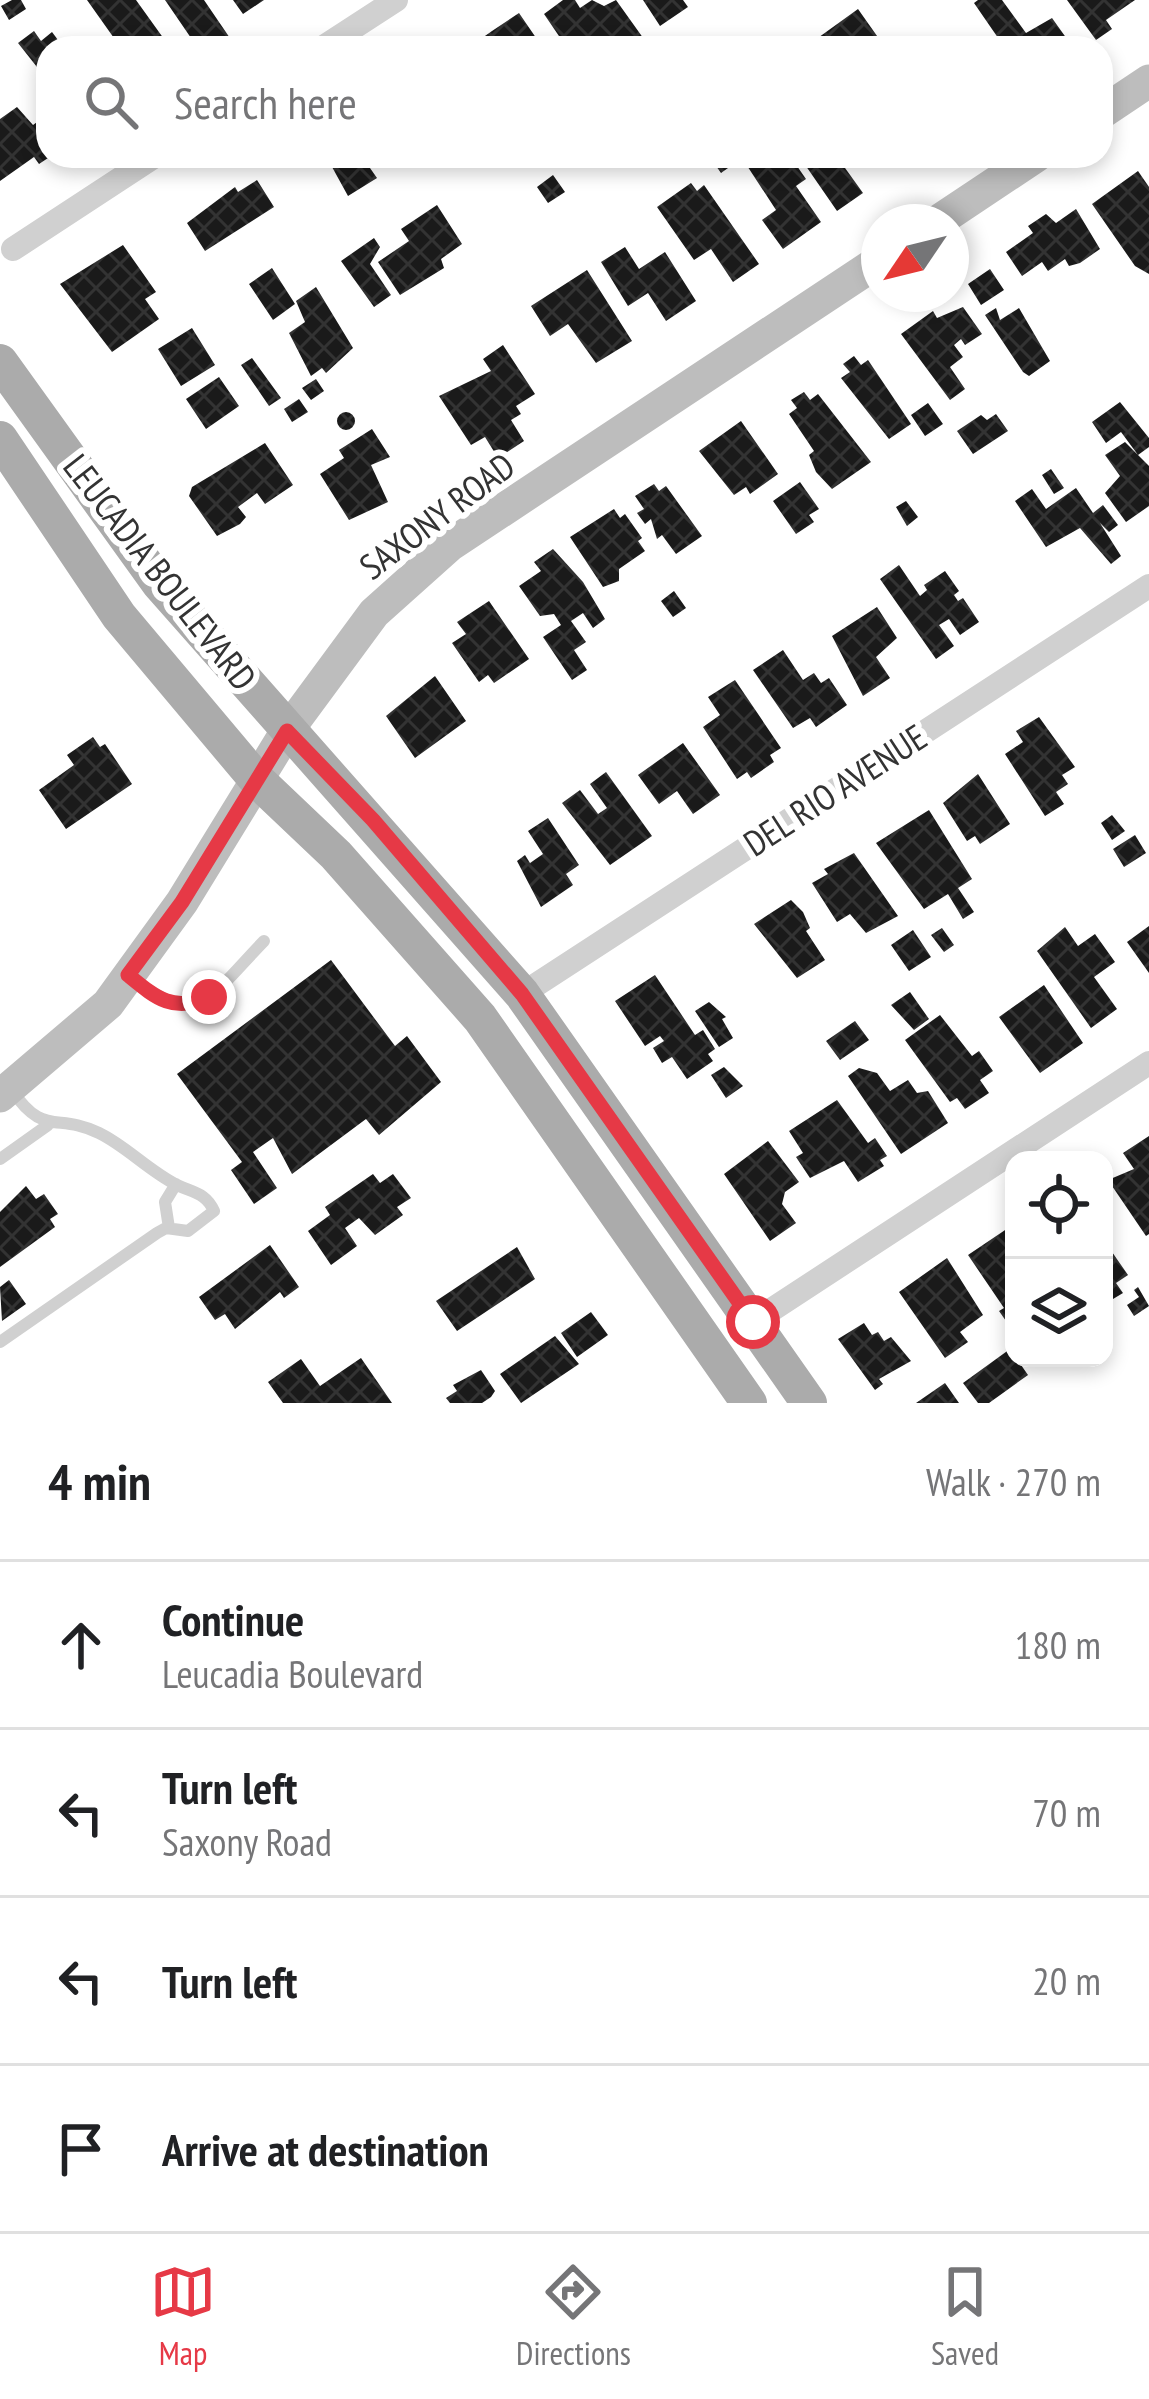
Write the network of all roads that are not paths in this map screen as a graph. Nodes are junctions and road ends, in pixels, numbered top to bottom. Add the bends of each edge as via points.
1 (395, 0) edge
2 (340, 36) edge
3 (1149, 81) edge
4 (1113, 105) edge
5 (137, 168) edge
6 (1018, 168) edge
7 (964, 204) edge
8 (13, 249) dead end
9 (861, 273) edge
10 (0, 362) edge
11 (0, 439) edge
12 (1149, 586) edge
13 (287, 731) junction
14 (256, 779) junction
15 (264, 941) dead end
16 (128, 975) junction
17 (522, 994) junction
18 (1149, 1063) edge
19 (5, 1092) edge
20 (48, 1125) junction
21 (0, 1159) edge
22 (176, 1184) junction
23 (169, 1228) junction
24 (753, 1322) junction
25 (0, 1342) edge
26 (749, 1403) edge
27 (809, 1403) edge

1 - 2 street
3 - 4 street
5 - 8 street
6 - 7 street
9 - 13 street, SAXONY ROAD via 451,545 374,613
10 - 13 main road, LEUCADIA BOULEVARD via 159,583
11 - 14 main road, LEUCADIA BOULEVARD via 119,616
12 - 17 street, DEL RIO AVENUE
13 - 14 street, SAXONY ROAD
13 - 17 main road, LEUCADIA BOULEVARD
14 - 16 street, SAXONY ROAD
14 - 26 main road, LEUCADIA BOULEVARD via 336,855 480,1018
15 - 16 lane via 194,1003 159,1000
16 - 19 street, SAXONY ROAD via 108,1004
17 - 24 main road, LEUCADIA BOULEVARD
18 - 24 street
19 - 20 lane
20 - 21 lane
20 - 22 lane via 100,1133
22 - 23 lane via 165,1202
22 - 23 lane via 202,1194 214,1211 188,1231
23 - 25 lane
24 - 27 main road, LEUCADIA BOULEVARD

